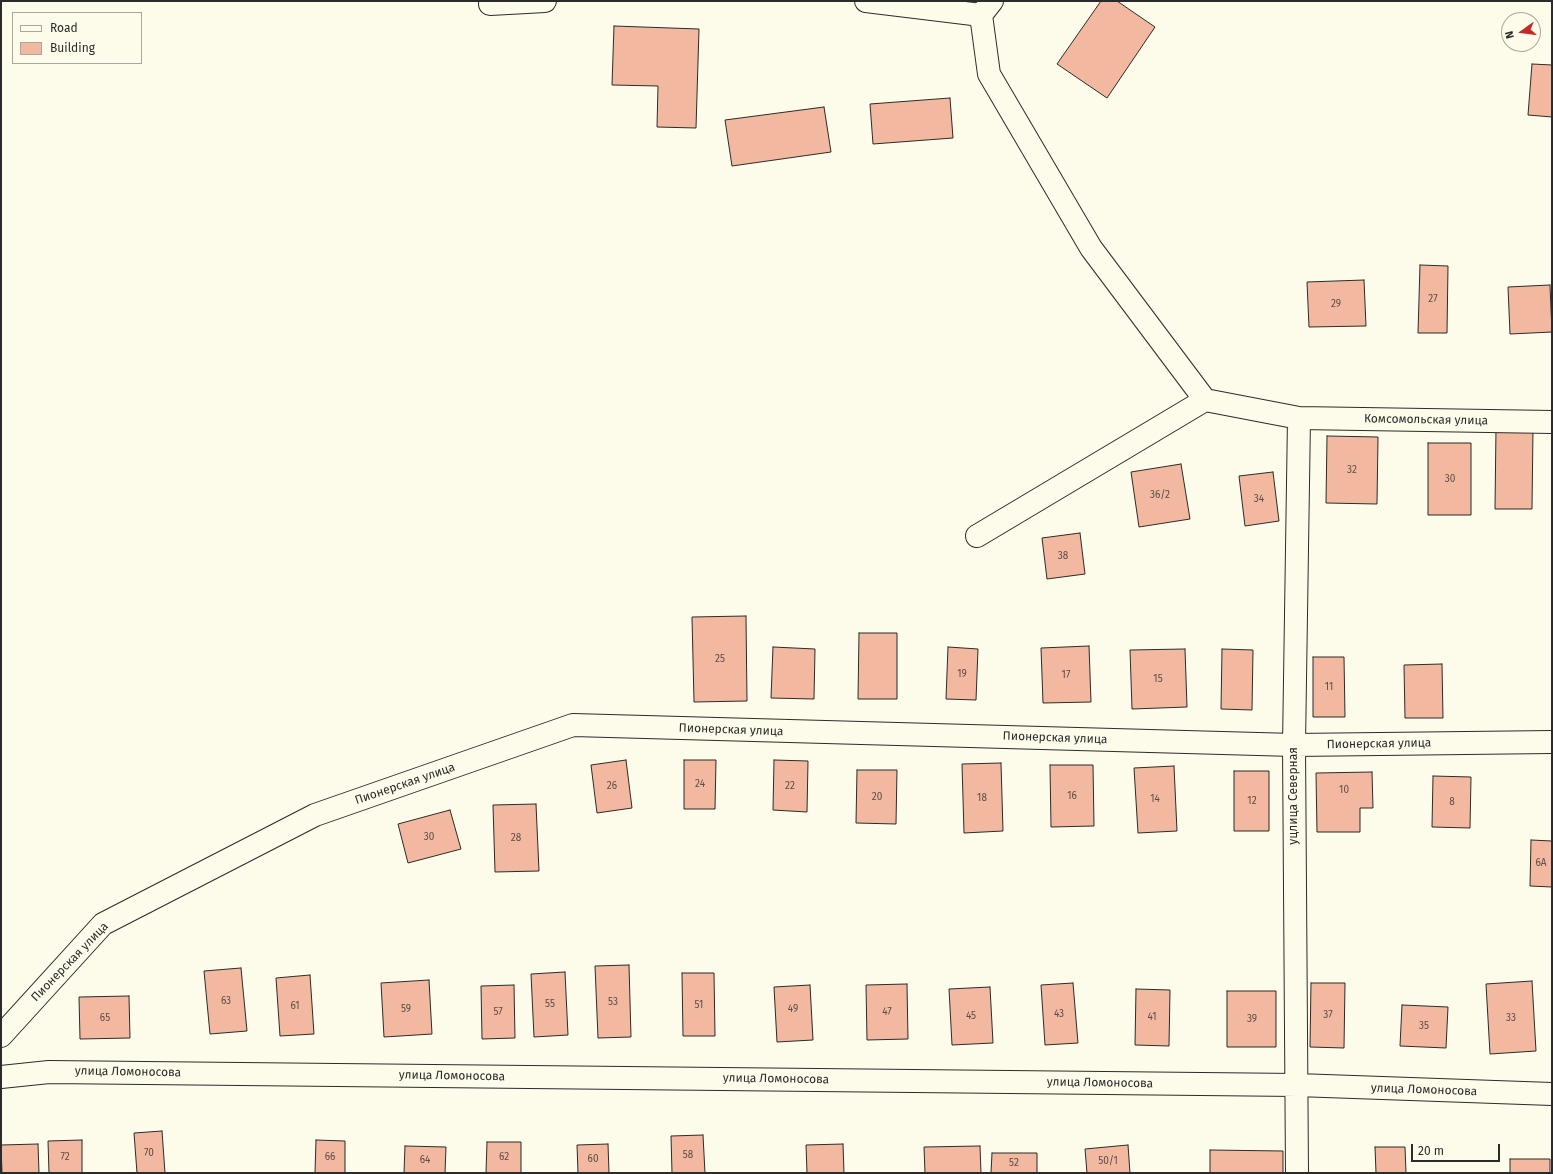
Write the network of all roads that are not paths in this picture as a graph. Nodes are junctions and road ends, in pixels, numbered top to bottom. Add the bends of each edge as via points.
1 (545, 1) edge
2 (866, 1) edge
3 (490, 4) dead end
4 (986, 8) edge
5 (1205, 400) junction
6 (1299, 418) junction
7 (1552, 422) edge
8 (977, 536) dead end
9 (1552, 742) edge
10 (1294, 745) junction
11 (1, 1036) edge
12 (1, 1078) edge
13 (1297, 1085) junction
14 (1552, 1094) edge
15 (1297, 1173) edge

1 - 3 street
2 - 4 street
4 - 5 street via 989,74 1091,248
5 - 6 street, Комсомольская улица
5 - 8 street
6 - 7 street, Комсомольская улица
6 - 10 street, уцлица Северная
9 - 10 street, Пионерская улица
10 - 11 street, Пионерская улица via 573,725 315,815 104,924
10 - 13 street, уцлица Северная
12 - 13 street, улица Ломоносова via 49,1072
13 - 14 street, улица Ломоносова
13 - 15 street, уцлица Северная

